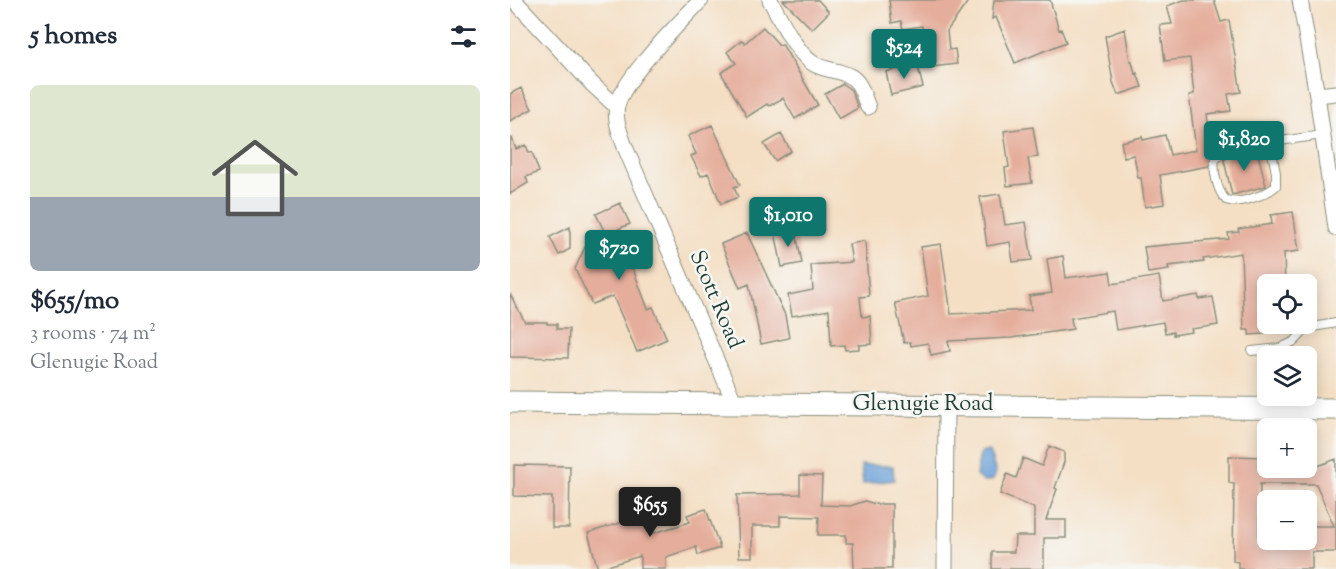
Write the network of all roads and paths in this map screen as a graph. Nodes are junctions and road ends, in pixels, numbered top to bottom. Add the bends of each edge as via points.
1 (514, 0) edge
2 (701, 0) edge
3 (770, 0) edge
4 (1300, 0) edge
5 (1336, 93) edge
6 (1317, 95) junction
7 (617, 107) junction
8 (868, 107) dead end
9 (1323, 135) junction
10 (1270, 142) junction
11 (1336, 228) edge
12 (1336, 322) edge
13 (1317, 325) edge
14 (1301, 334) edge
15 (1252, 351) dead end
16 (510, 402) edge
17 (735, 404) junction
18 (946, 405) junction
19 (1336, 409) edge
20 (945, 569) edge

1 - 7 street
2 - 7 street via 638,70
3 - 8 street via 806,58 820,68 855,79
4 - 6 street
5 - 6 street
6 - 9 street
7 - 17 street, Scott Road via 624,147
9 - 10 lane
9 - 11 street
10 - 10 lane via 1229,148 1215,159 1214,169 1226,200 1239,201 1271,191 1275,186
12 - 13 lane
14 - 15 lane via 1280,348
16 - 17 street, Glenugie Road
17 - 18 street, Glenugie Road
18 - 19 street, Glenugie Road
18 - 20 street

